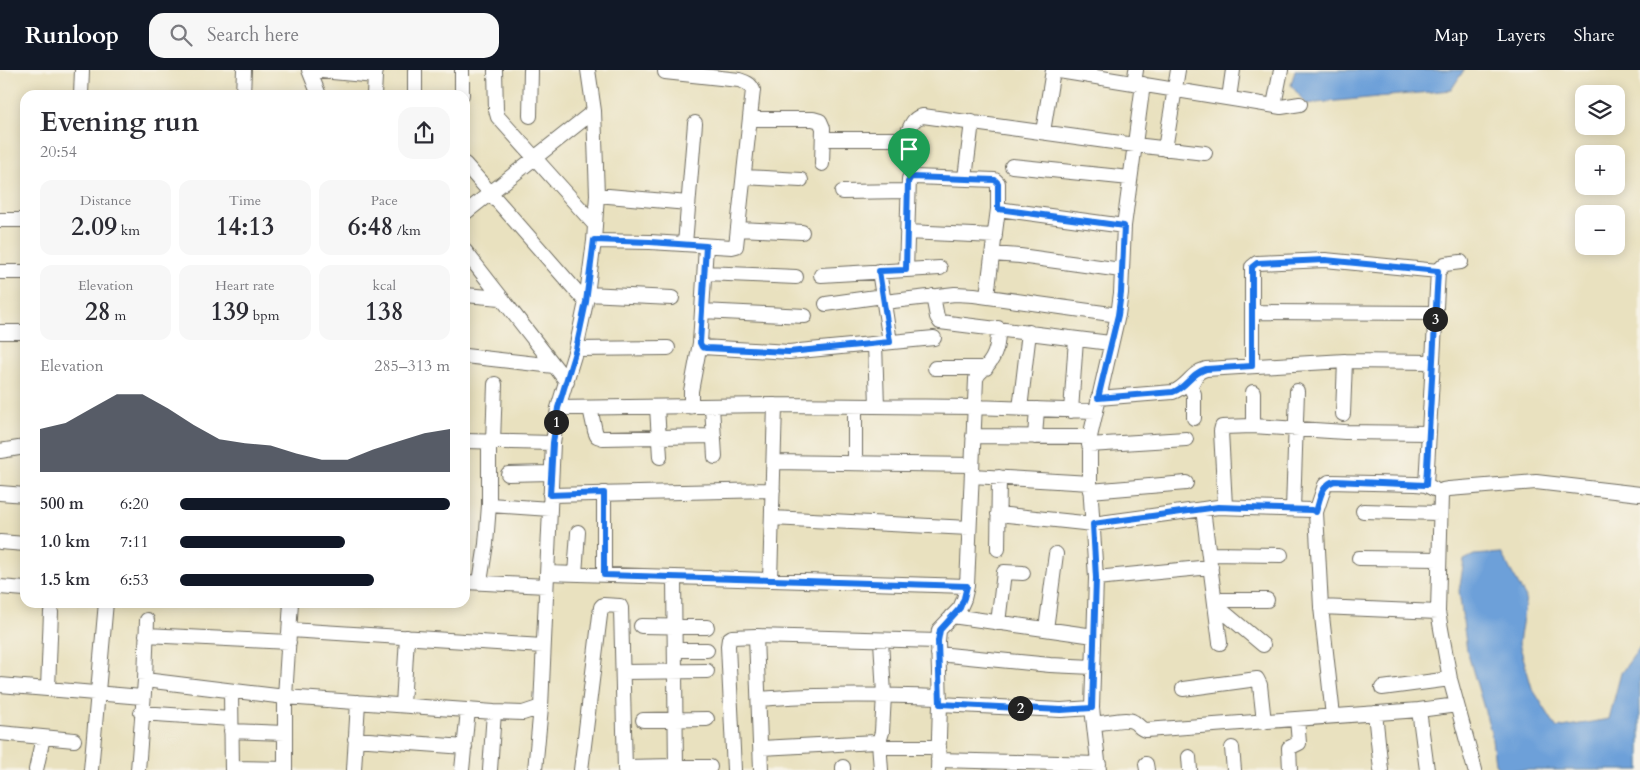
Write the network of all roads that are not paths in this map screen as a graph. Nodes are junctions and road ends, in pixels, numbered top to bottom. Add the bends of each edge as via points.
1 (82, 70) edge
2 (244, 70) edge
3 (310, 70) edge
4 (415, 70) edge
5 (462, 70) edge
6 (495, 70) edge
7 (531, 70) edge
8 (588, 70) edge
9 (1053, 70) edge
10 (1178, 70) edge
11 (1233, 70) edge
12 (1281, 70) edge
13 (665, 72) dead end
14 (375, 73) edge
15 (1138, 79) edge
16 (82, 90) edge
17 (243, 90) edge
18 (317, 90) edge
19 (374, 90) edge
20 (415, 90) edge
21 (462, 90) edge
22 (1175, 90) junction
23 (1228, 98) junction
24 (1300, 104) dead end
25 (1274, 106) junction
26 (594, 111) junction
27 (530, 116) dead end
28 (750, 119) junction
29 (972, 122) junction
30 (694, 123) dead end
31 (1043, 132) junction
32 (823, 139) junction
33 (1135, 145) junction
34 (1165, 148) junction
35 (1205, 153) dead end
36 (534, 158) junction
37 (822, 164) dead end
38 (1012, 166) dead end
39 (470, 170) edge
40 (744, 177) junction
41 (964, 178) junction
42 (1130, 178) junction
43 (801, 180) dead end
44 (908, 191) junction
45 (842, 192) dead end
46 (490, 193) junction
47 (597, 195) junction
48 (688, 203) junction
49 (470, 209) edge
50 (998, 209) junction
51 (0, 220) edge
52 (20, 220) edge
53 (596, 225) junction
54 (1124, 226) junction
55 (739, 229) junction
56 (802, 232) dead end
57 (907, 232) junction
58 (995, 236) junction
59 (594, 240) junction
60 (685, 244) junction
61 (706, 246) junction
62 (992, 254) junction
63 (470, 257) edge
64 (1461, 262) dead end
65 (940, 268) dead end
66 (906, 270) junction
67 (1121, 270) junction
68 (879, 271) junction
69 (1438, 271) junction
70 (0, 272) edge
71 (20, 272) edge
72 (705, 273) junction
73 (821, 275) dead end
74 (796, 277) dead end
75 (470, 295) edge
76 (933, 296) junction
77 (987, 296) junction
78 (502, 298) junction
79 (587, 298) junction
80 (672, 298) dead end
81 (883, 299) junction
82 (826, 304) dead end
83 (702, 311) junction
84 (1252, 312) junction
85 (1436, 313) junction
86 (1118, 315) junction
87 (805, 316) dead end
88 (998, 328) junction
89 (0, 332) edge
90 (20, 332) edge
91 (1029, 332) junction
92 (934, 338) dead end
93 (1076, 339) junction
94 (890, 342) junction
95 (700, 343) junction
96 (1110, 343) junction
97 (875, 344) junction
98 (668, 348) dead end
99 (576, 349) junction
100 (470, 357) edge
101 (1345, 361) junction
102 (1433, 362) junction
103 (554, 366) junction
104 (1252, 366) junction
105 (935, 368) dead end
106 (986, 368) junction
107 (1199, 371) junction
108 (567, 382) junction
109 (495, 384) dead end
110 (1297, 391) dead end
111 (1253, 392) dead end
112 (775, 405) junction
113 (1096, 405) junction
114 (712, 406) junction
115 (855, 406) junction
116 (877, 406) junction
117 (657, 407) junction
118 (691, 407) junction
119 (974, 407) junction
120 (558, 408) junction
121 (590, 408) junction
122 (1020, 409) junction
123 (1037, 409) junction
124 (1071, 411) junction
125 (1343, 414) dead end
126 (1194, 418) dead end
127 (1253, 426) junction
128 (1296, 430) junction
129 (1429, 433) junction
130 (714, 436) junction
131 (973, 436) junction
132 (658, 437) junction
133 (1035, 437) junction
134 (1186, 439) dead end
135 (470, 441) edge
136 (1090, 441) junction
137 (491, 442) junction
138 (553, 443) junction
139 (20, 448) edge
140 (0, 451) edge
141 (715, 457) dead end
142 (660, 458) dead end
143 (774, 462) junction
144 (855, 463) junction
145 (972, 470) junction
146 (552, 473) junction
147 (508, 474) dead end
148 (999, 478) junction
149 (1186, 483) dead end
150 (1426, 485) junction
151 (1090, 487) junction
152 (773, 490) junction
153 (0, 493) edge
154 (604, 493) junction
155 (1441, 494) junction
156 (1640, 494) edge
157 (20, 495) edge
158 (550, 502) junction
159 (489, 505) junction
160 (1225, 506) junction
161 (1204, 509) junction
162 (1293, 510) junction
163 (1363, 511) dead end
164 (1316, 512) junction
165 (1439, 513) junction
166 (998, 514) junction
167 (772, 518) junction
168 (1093, 524) junction
169 (969, 528) junction
170 (578, 532) dead end
171 (0, 542) edge
172 (20, 544) edge
173 (998, 549) dead end
174 (1056, 554) dead end
175 (1280, 554) dead end
176 (1359, 558) dead end
177 (1439, 559) junction
178 (1210, 560) junction
179 (1023, 573) dead end
180 (574, 574) junction
181 (604, 575) junction
182 (674, 577) junction
183 (1096, 578) junction
184 (547, 579) junction
185 (770, 580) junction
186 (470, 582) edge
187 (480, 582) junction
188 (0, 586) edge
189 (967, 586) junction
190 (20, 588) edge
191 (1267, 600) dead end
192 (1216, 606) junction
193 (1321, 607) junction
194 (105, 608) edge
195 (291, 608) edge
196 (50, 612) dead end
197 (1438, 612) junction
198 (952, 616) junction
199 (147, 620) dead end
200 (998, 623) junction
201 (641, 626) dead end
202 (674, 626) junction
203 (706, 627) dead end
204 (1046, 630) junction
205 (146, 635) junction
206 (289, 636) junction
207 (756, 636) junction
208 (1094, 636) junction
209 (407, 637) junction
210 (881, 640) junction
211 (1220, 643) dead end
212 (1263, 645) dead end
213 (543, 646) junction
214 (938, 647) junction
215 (675, 650) junction
216 (707, 650) dead end
217 (1093, 667) junction
218 (707, 670) dead end
219 (675, 671) junction
220 (623, 672) junction
221 (1450, 679) junction
222 (145, 680) junction
223 (0, 685) edge
224 (48, 688) junction
225 (1382, 688) dead end
226 (1183, 689) dead end
227 (231, 692) junction
228 (98, 693) junction
229 (884, 695) junction
230 (142, 697) junction
231 (284, 698) junction
232 (759, 699) junction
233 (939, 701) junction
234 (358, 702) junction
235 (403, 705) junction
236 (1457, 705) junction
237 (541, 707) junction
238 (1092, 708) junction
239 (468, 710) junction
240 (1419, 710) junction
241 (494, 712) junction
242 (141, 713) junction
243 (1375, 713) junction
244 (1333, 716) junction
245 (707, 719) dead end
246 (1297, 719) junction
247 (643, 720) dead end
248 (676, 720) junction
249 (1264, 722) junction
250 (1094, 724) junction
251 (231, 725) junction
252 (0, 733) edge
253 (285, 733) junction
254 (43, 737) junction
255 (355, 739) junction
256 (74, 740) dead end
257 (879, 743) junction
258 (465, 747) junction
259 (761, 748) junction
260 (1232, 748) dead end
261 (938, 759) edge
262 (710, 767) dead end
263 (1099, 767) edge
264 (625, 768) edge
265 (676, 768) edge
266 (232, 769) edge
267 (285, 769) edge
268 (36, 770) edge
269 (91, 770) edge
270 (138, 770) edge
271 (354, 770) edge
272 (462, 770) edge
273 (490, 770) edge
274 (535, 770) edge
275 (581, 770) edge
276 (734, 770) edge
277 (761, 770) edge
278 (881, 770) edge
279 (1234, 770) edge
280 (1290, 770) edge
281 (1380, 770) edge
282 (1427, 770) edge
283 (1475, 770) edge

1 - 16 street
2 - 17 street
3 - 14 street
3 - 18 street
4 - 20 street
5 - 21 street
6 - 36 street via 498,117
7 - 27 street
8 - 26 street
9 - 15 street
9 - 31 street
10 - 22 street
11 - 23 street
12 - 25 street
13 - 28 street via 746,82 753,90
14 - 19 street
15 - 22 street
15 - 33 street
22 - 23 street
22 - 34 street
23 - 25 street
24 - 25 street
26 - 36 street
26 - 47 street
28 - 32 street via 813,119 820,122
28 - 40 street
29 - 31 street
29 - 32 street via 923,116 913,121 901,139
29 - 41 street
30 - 48 street
31 - 33 street
32 - 37 street
33 - 34 street
33 - 42 street
34 - 35 street
36 - 46 street
36 - 53 street
38 - 42 street
39 - 46 street
40 - 43 street
40 - 55 street
41 - 44 street via 911,177
41 - 50 street via 997,181
42 - 54 street
44 - 45 street
44 - 57 street
46 - 49 street
46 - 79 street
47 - 48 street
47 - 53 street
48 - 60 street
50 - 54 street
50 - 58 street
51 - 52 street
53 - 59 street
54 - 67 street
55 - 56 street
55 - 61 street via 736,246
57 - 58 street
57 - 66 street
58 - 62 street
59 - 60 street
59 - 79 street
60 - 61 street
61 - 72 street
62 - 67 street
62 - 77 street
63 - 78 street
64 - 69 street via 1445,264
65 - 66 street
66 - 68 street
67 - 86 street
68 - 73 street
68 - 81 street
69 - 84 street via 1325,260 1262,262 1252,267
69 - 85 street
70 - 71 street
72 - 74 street
72 - 83 street
75 - 78 street
76 - 77 street
76 - 81 street
76 - 88 street via 940,322
77 - 86 street
78 - 103 street
79 - 80 street
79 - 99 street
81 - 82 street
81 - 94 street
83 - 87 street
83 - 95 street
84 - 85 street
84 - 104 street
85 - 102 street
86 - 96 street
88 - 91 street
88 - 106 street via 998,346
89 - 90 street
91 - 93 street
91 - 122 street
92 - 94 street
93 - 96 street
93 - 124 street
94 - 97 street
95 - 97 street via 706,348 789,352
95 - 118 street
96 - 113 street
97 - 116 street
98 - 99 street
99 - 108 street
100 - 103 street
101 - 102 street
101 - 104 street
101 - 125 street
102 - 129 street
103 - 108 street
104 - 107 street
105 - 106 street
106 - 119 street via 977,375
107 - 113 street via 1180,390
107 - 126 street via 1190,387 1194,394
108 - 120 street
109 - 137 street
110 - 128 street
111 - 127 street
112 - 114 street
112 - 115 street
112 - 143 street
113 - 124 street
113 - 136 street
114 - 118 street
114 - 130 street
115 - 116 street
115 - 144 street
116 - 119 street
117 - 118 street
117 - 121 street
117 - 132 street
119 - 122 street
119 - 131 street
120 - 121 street
120 - 138 street
121 - 132 street via 597,436
122 - 123 street
123 - 124 street
123 - 133 street
127 - 128 street
127 - 160 street via 1225,426 1221,429
128 - 129 street
128 - 162 street
129 - 150 street
130 - 132 street
130 - 141 street
131 - 133 street
131 - 145 street
132 - 142 street
133 - 136 street
134 - 136 street
135 - 137 street
136 - 151 street
137 - 138 street
137 - 159 street
138 - 146 street
139 - 140 street
143 - 144 street
143 - 152 street
144 - 145 street
145 - 148 street
145 - 169 street
146 - 147 street
146 - 158 street
148 - 151 street
148 - 166 street
149 - 151 street
150 - 155 street
150 - 164 street via 1329,482
151 - 168 street
152 - 154 street
152 - 167 street
153 - 157 street
154 - 158 street
154 - 181 street
155 - 156 street via 1449,489 1524,482
155 - 165 street
158 - 159 street
158 - 184 street
159 - 187 street
160 - 161 street
160 - 162 street
161 - 168 street
161 - 178 street
162 - 164 street
163 - 165 street
164 - 193 street
165 - 177 street
166 - 168 street
166 - 173 street
167 - 169 street
167 - 185 street
168 - 183 street
169 - 189 street
170 - 180 street
171 - 172 street
174 - 204 street
175 - 178 street
176 - 177 street
177 - 197 street
178 - 183 street
178 - 192 street
179 - 200 street via 1004,572
180 - 181 street
180 - 184 street
181 - 182 street
182 - 185 street
182 - 202 street
183 - 208 street
184 - 187 street
184 - 213 street
185 - 189 street
186 - 187 street
188 - 190 street
189 - 198 street via 960,608
191 - 192 street
192 - 211 street
192 - 212 street
193 - 197 street
193 - 244 street
194 - 228 street
195 - 206 street
196 - 224 street
197 - 221 street
198 - 200 street
198 - 214 street via 940,630
199 - 205 street
200 - 204 street
201 - 202 street
202 - 203 street
202 - 215 street
204 - 208 street
205 - 206 street
205 - 222 street
206 - 209 street
206 - 231 street
207 - 210 street
207 - 232 street
207 - 276 street via 736,636 728,642
208 - 217 street
209 - 213 street
209 - 235 street
210 - 214 street
210 - 229 street
213 - 237 street
214 - 217 street via 1050,665
214 - 233 street
215 - 216 street
215 - 219 street
217 - 238 street
218 - 219 street
219 - 220 street
219 - 248 street
220 - 264 street
220 - 275 street via 621,608 603,605 596,635
221 - 225 street
221 - 236 street
222 - 227 street
222 - 230 street
223 - 224 street
224 - 228 street
226 - 249 street via 1257,680
227 - 231 street
227 - 251 street
228 - 230 street
228 - 269 street
229 - 232 street
229 - 233 street
229 - 257 street
230 - 242 street
231 - 234 street
231 - 253 street
232 - 259 street
233 - 238 street via 1061,710
233 - 261 street
234 - 235 street
234 - 255 street
235 - 239 street
236 - 240 street
236 - 283 street
237 - 241 street via 523,713
237 - 274 street
238 - 250 street
239 - 241 street
239 - 258 street
240 - 243 street
240 - 282 street
241 - 273 street
242 - 251 street
242 - 270 street
243 - 244 street
243 - 281 street
244 - 246 street
245 - 248 street
246 - 249 street
246 - 280 street via 1299,741 1289,748
247 - 248 street
248 - 265 street
249 - 250 street via 1146,730 1129,720
250 - 263 street
251 - 253 street
251 - 266 street
252 - 254 street
253 - 267 street
254 - 256 street
254 - 268 street
255 - 258 street
255 - 271 street
257 - 259 street
257 - 261 street
257 - 278 street
258 - 272 street
259 - 277 street
260 - 279 street
261 - 263 street
262 - 265 street
264 - 265 street
266 - 267 street

